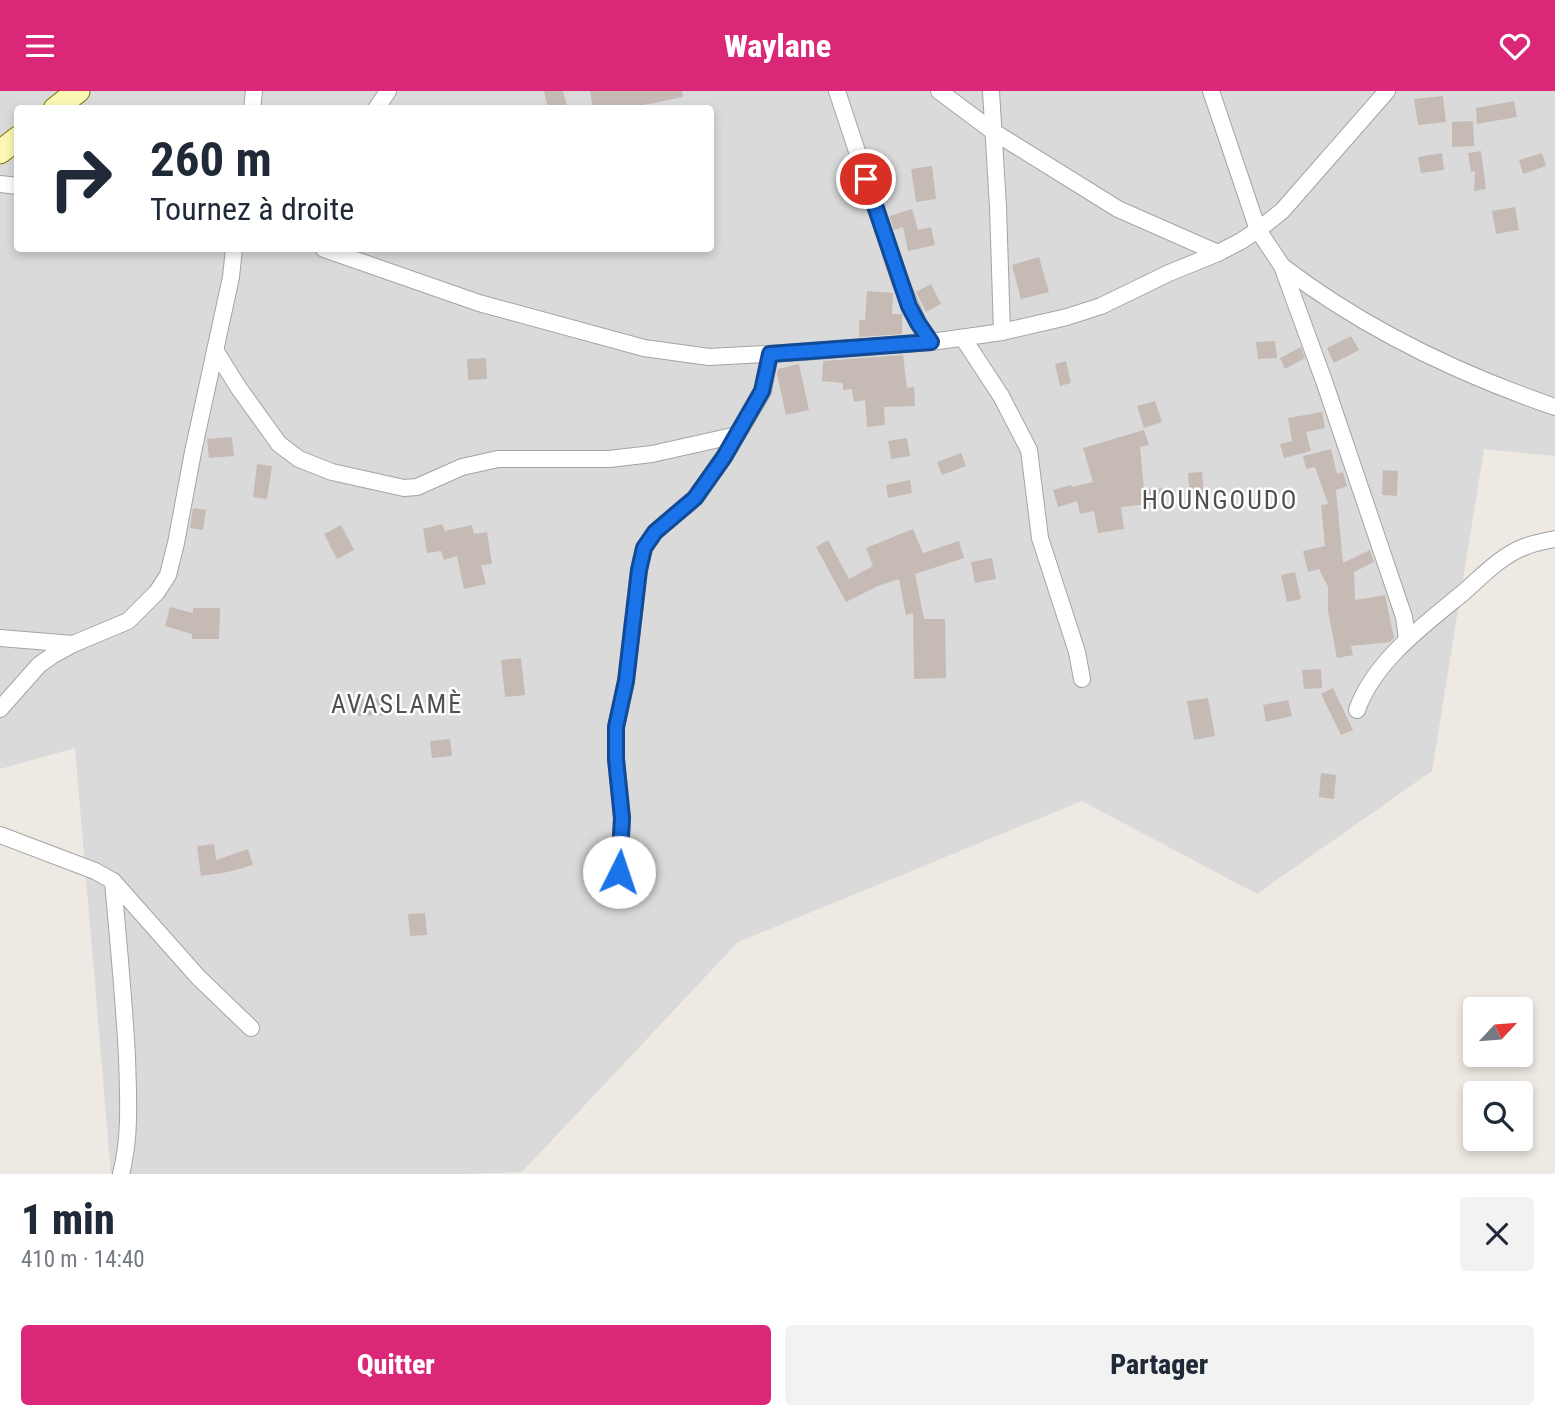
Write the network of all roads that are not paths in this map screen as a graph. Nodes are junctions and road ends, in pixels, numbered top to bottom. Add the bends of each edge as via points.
1 (78, 91) edge
2 (836, 91) edge
3 (939, 91) edge
4 (991, 91) edge
5 (1211, 91) edge
6 (1387, 91) edge
7 (60, 105) edge
8 (994, 132) junction
9 (1258, 230) junction
10 (234, 252) edge
11 (333, 252) edge
12 (1218, 253) junction
13 (1282, 266) junction
14 (1002, 333) junction
15 (963, 338) junction
16 (931, 342) junction
17 (215, 350) junction
18 (770, 354) junction
19 (1555, 407) edge
20 (737, 435) junction
21 (1555, 539) edge
22 (0, 638) edge
23 (1407, 639) junction
24 (73, 644) junction
25 (1082, 679) dead end
26 (0, 709) edge
27 (1357, 710) dead end
28 (0, 835) edge
29 (619, 872) dead end
30 (113, 881) junction
31 (251, 1028) dead end
32 (121, 1174) edge

1 - 7 street
2 - 16 street via 909,306
3 - 8 street
4 - 8 street
5 - 9 street
6 - 9 street via 1282,211
8 - 12 street via 1118,209
8 - 14 street
9 - 12 street
9 - 13 street
10 - 17 street
11 - 18 street via 479,303 644,348 709,357
12 - 14 street via 1101,306
13 - 19 street via 1402,342
13 - 23 street via 1400,604
14 - 15 street
15 - 16 street
15 - 25 street via 1029,450 1040,538
16 - 18 street
17 - 20 street via 279,444 299,459 332,472 404,488 498,459 609,459
17 - 24 street via 168,575 128,621
18 - 20 street via 762,391
20 - 29 street via 695,498 655,532 644,548 616,727 622,818
21 - 23 street via 1508,556
22 - 24 street
23 - 27 street via 1379,671
24 - 26 street via 39,665
28 - 30 street
30 - 31 street via 198,977
30 - 32 street via 129,1109

